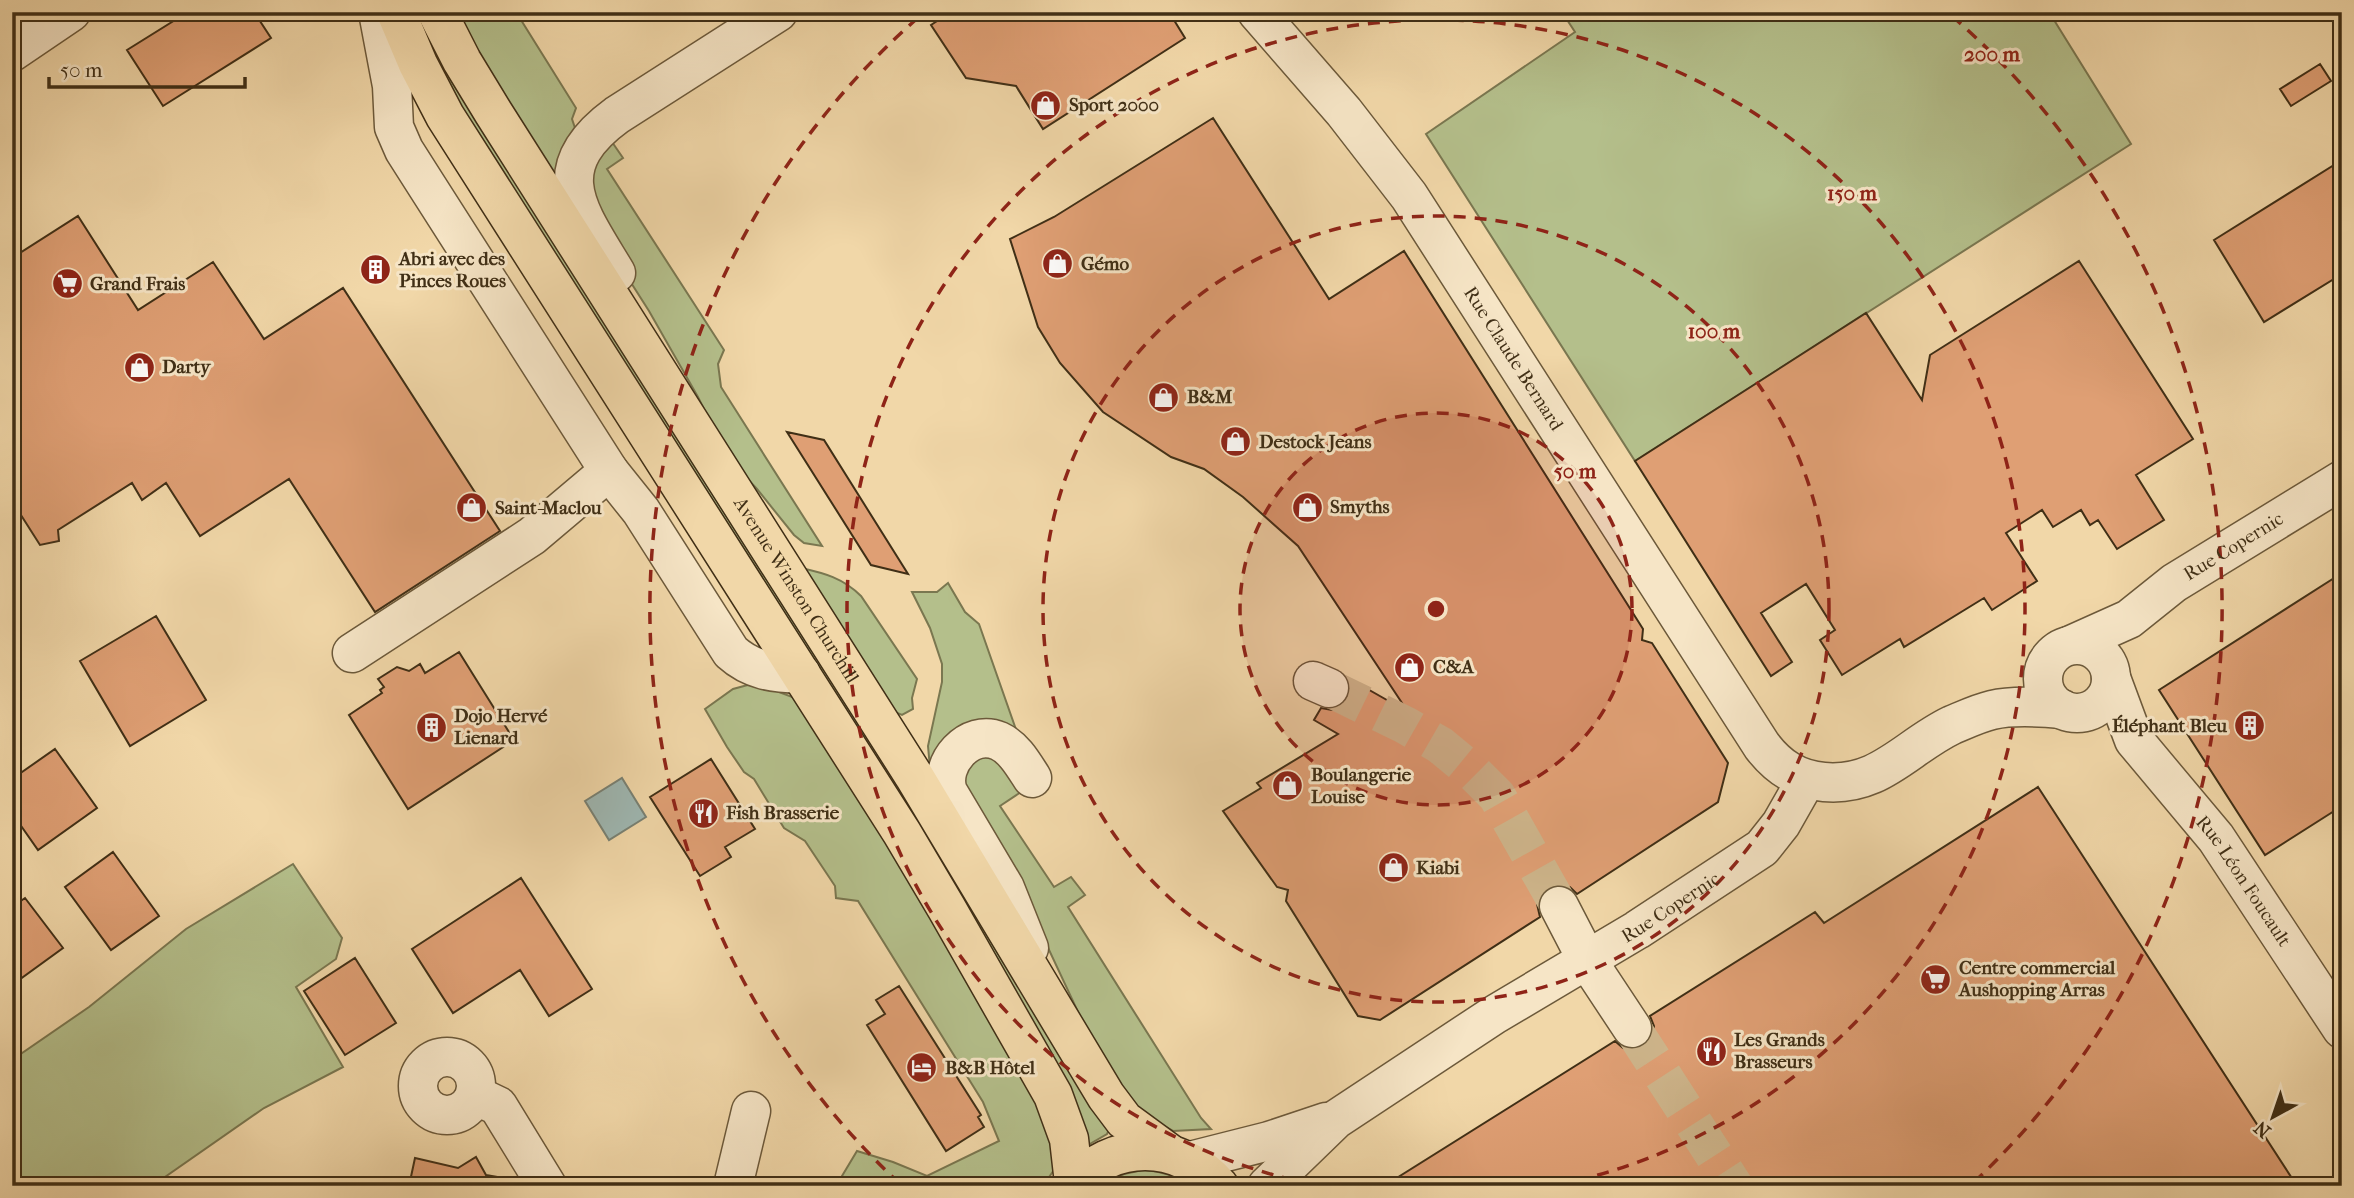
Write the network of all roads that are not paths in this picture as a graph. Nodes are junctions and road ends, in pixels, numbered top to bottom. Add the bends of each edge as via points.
1 (71, 12) edge
2 (378, 12) edge
3 (396, 12) edge
4 (437, 12) edge
5 (778, 12) edge
6 (1257, 12) edge
7 (12, 52) edge
8 (670, 390) junction
9 (609, 471) junction
10 (2342, 481) edge
11 (2129, 619) junction
12 (2063, 649) junction
13 (352, 653) dead end
14 (2111, 673) junction
15 (801, 674) junction
16 (1992, 710) junction
17 (2070, 711) junction
18 (2134, 740) junction
19 (1032, 778) dead end
20 (1806, 780) junction
21 (1559, 906) tunnel mouth
22 (1587, 960) junction
23 (1041, 986) junction
24 (1632, 1028) tunnel mouth
25 (2342, 1029) edge
26 (486, 1101) dead end
27 (751, 1111) dead end
28 (1335, 1120) junction
29 (1180, 1157) junction
30 (1073, 1184) edge
31 (547, 1186) edge
32 (733, 1186) edge
33 (1219, 1186) edge
34 (1267, 1186) edge

1 - 7 street
2 - 9 street via 399,140
3 - 15 main road via 445,116
4 - 8 main road, Avenue Winston Churchill via 493,112
5 - 8 street via 607,122 576,164 573,185 578,206 634,306
6 - 20 street, Rue Claude Bernard via 1409,196 1762,746 1782,768
8 - 23 main road, Avenue Winston Churchill
9 - 13 street via 531,536
9 - 15 street via 731,652 762,670
10 - 11 street, Rue Copernic via 2175,583
11 - 12 street, Rue Copernic
11 - 14 street, Rue Copernic via 2115,648
12 - 14 street via 2081,645 2099,653
12 - 16 street, Rue Copernic
12 - 17 street via 2047,664 2043,677 2051,701
14 - 17 street via 2106,698 2089,711
14 - 18 street, Rue Léon Foucault
15 - 30 main road via 947,908 1053,1095 1069,1139
16 - 17 street, Rue Copernic
16 - 20 street, Rue Copernic via 1951,726 1871,777 1845,783
17 - 18 street, Rue Léon Foucault
18 - 25 street, Rue Léon Foucault via 2216,838
19 - 23 street via 1010,748 983,739 956,754 947,769 946,785 1015,910
20 - 22 street, Rue Copernic via 1782,824 1762,848
21 - 22 street
22 - 24 street
22 - 28 street, Rue Copernic via 1493,1015
23 - 29 main road, Avenue Winston Churchill via 1115,1110 1135,1130
26 - 31 street
27 - 32 street
28 - 29 street via 1269,1141
28 - 34 street
29 - 30 main road via 1143,1150 1117,1155
29 - 33 main road, Avenue Winston Churchill

